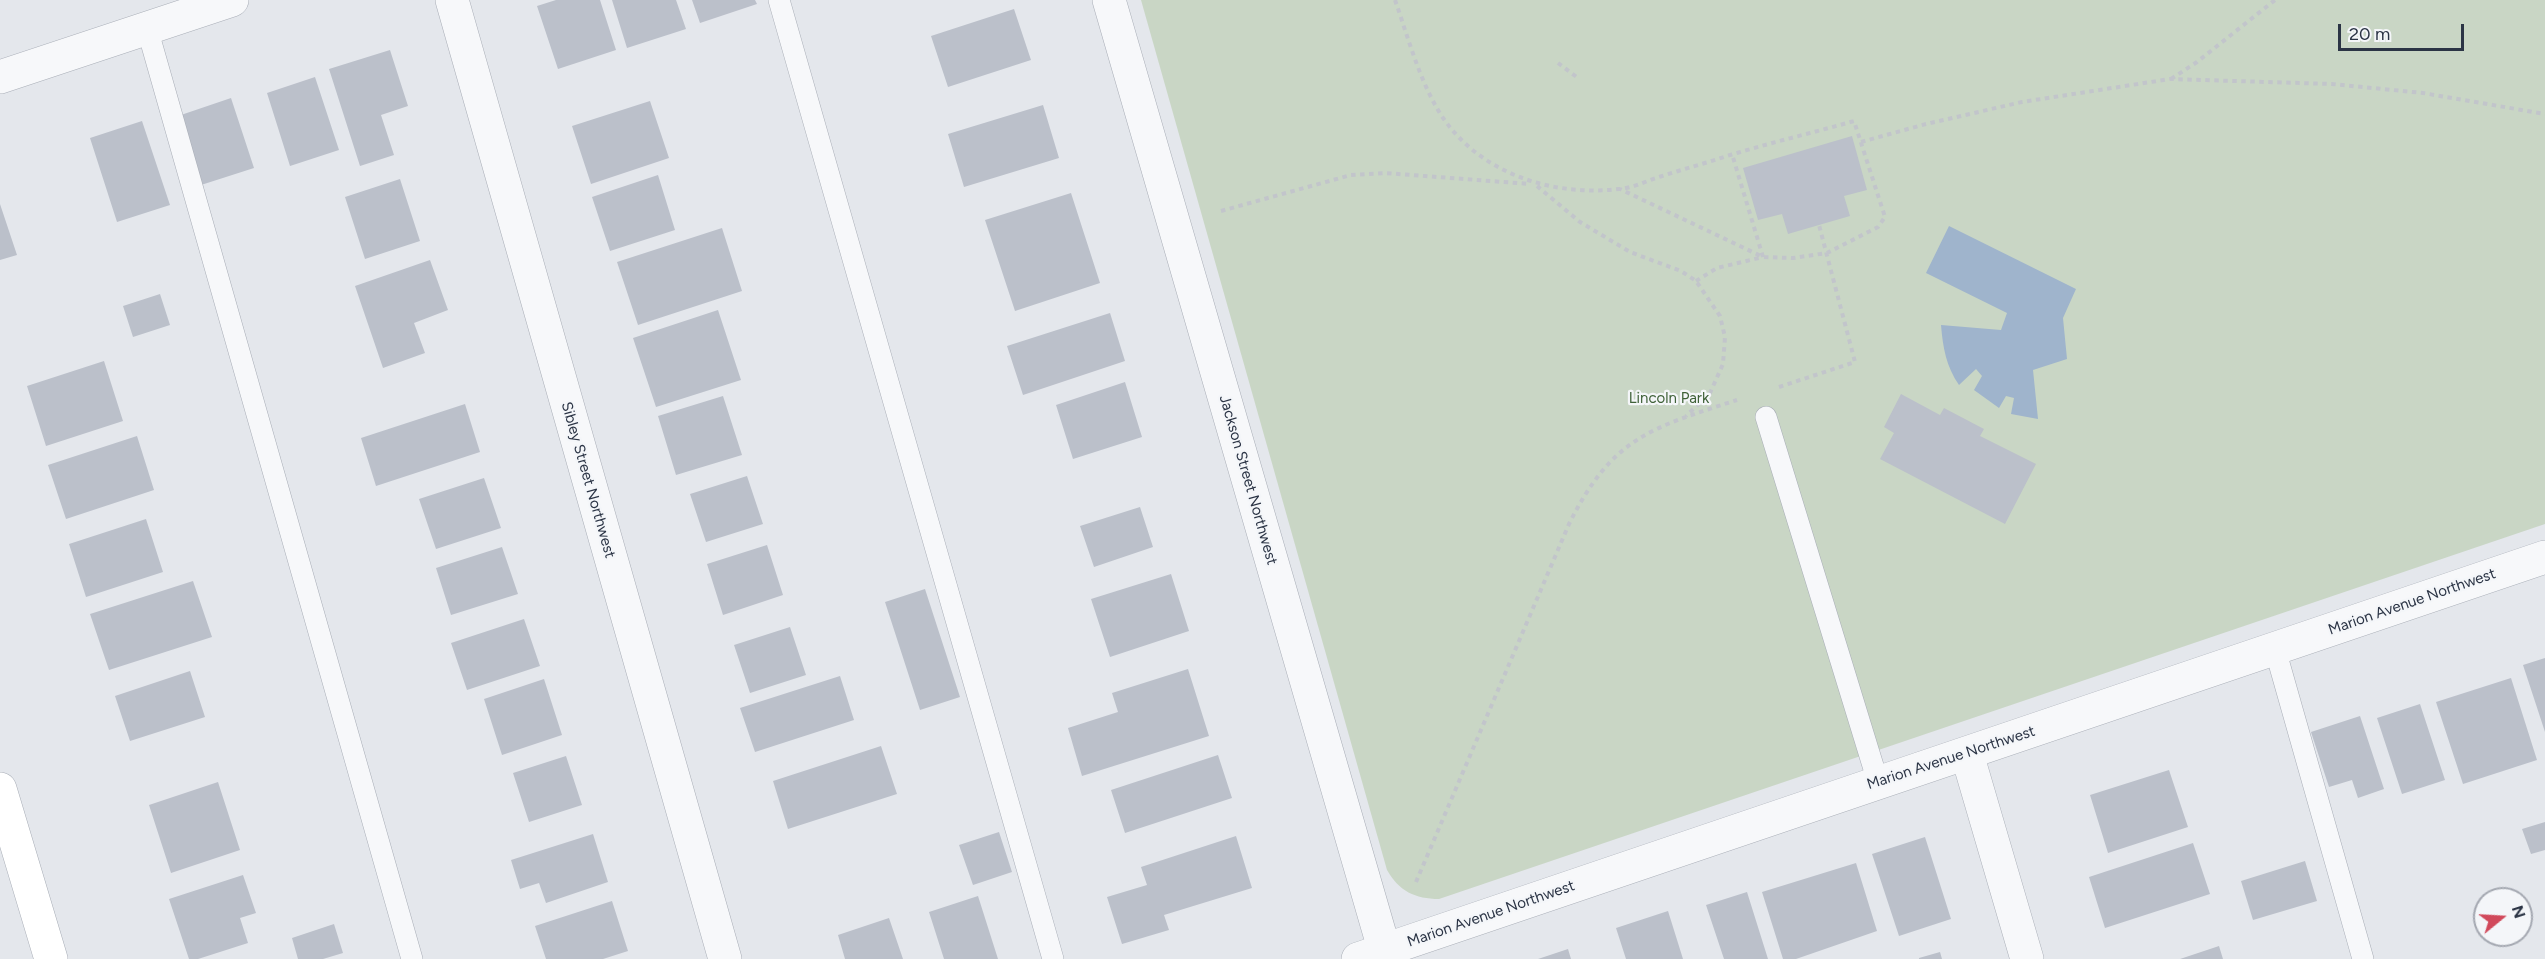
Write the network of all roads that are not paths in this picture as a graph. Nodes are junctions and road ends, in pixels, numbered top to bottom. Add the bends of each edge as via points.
1 (232, 0) edge
2 (452, 0) edge
3 (779, 0) edge
4 (1109, 0) edge
5 (147, 28) junction
6 (0, 77) edge
7 (1766, 417) dead end
8 (2545, 557) edge
9 (2275, 649) junction
10 (1967, 754) junction
11 (1878, 782) junction
12 (0, 789) edge
13 (1376, 956) edge
14 (51, 959) edge
15 (412, 959) edge
16 (725, 959) edge
17 (1053, 959) edge
18 (2027, 959) edge
19 (2363, 959) edge

1 - 5 street
2 - 16 street, Sibley Street Northwest
3 - 17 lane
4 - 13 street, Jackson Street Northwest
5 - 6 street
5 - 15 lane
7 - 11 lane
8 - 9 street, Marion Avenue Northwest
9 - 10 street, Marion Avenue Northwest
9 - 19 lane
10 - 11 street, Marion Avenue Northwest
10 - 18 street
11 - 13 street, Marion Avenue Northwest
12 - 14 main road

